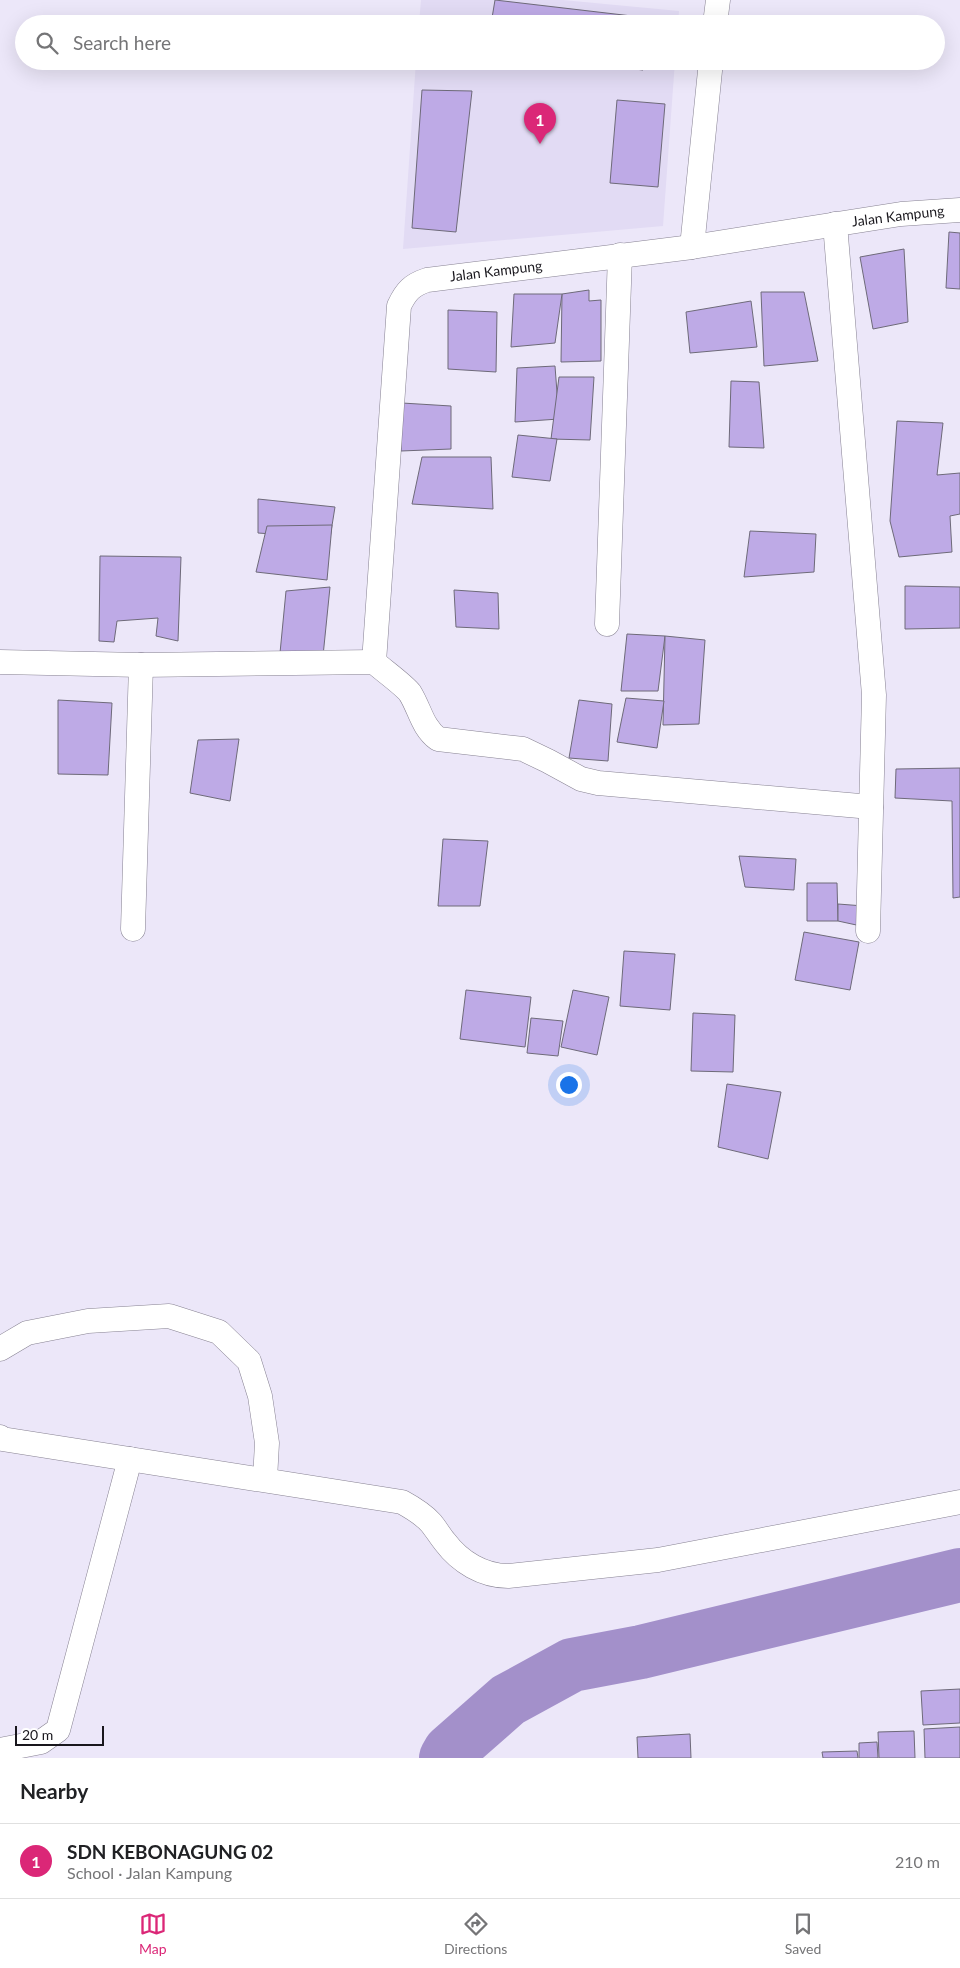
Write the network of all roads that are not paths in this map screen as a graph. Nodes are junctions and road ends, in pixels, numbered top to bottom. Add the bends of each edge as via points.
1 (718, 0) edge
2 (716, 15) edge
3 (710, 70) edge
4 (960, 210) edge
5 (835, 224) junction
6 (692, 247) junction
7 (620, 255) junction
8 (608, 624) dead end
9 (0, 662) edge
10 (374, 662) junction
11 (141, 665) junction
12 (871, 806) junction
13 (133, 929) dead end
14 (868, 931) dead end
15 (0, 1349) edge
16 (0, 1438) edge
17 (130, 1459) junction
18 (265, 1479) junction
19 (960, 1502) edge
20 (0, 1750) edge

1 - 2 street
3 - 6 street
4 - 5 street, Jalan Kampung via 901,214
5 - 6 street, Jalan Kampung
5 - 12 street via 874,695
6 - 7 street, Jalan Kampung
7 - 8 street
7 - 10 street, Jalan Kampung via 427,280 414,284 405,292 399,306
9 - 11 street
10 - 11 street
10 - 12 street via 409,692 425,726 438,739 523,749 581,779 598,783
11 - 13 street
12 - 14 street
15 - 18 street via 27,1334 88,1321 169,1316 219,1332 249,1361 260,1396 267,1443
16 - 17 street
17 - 18 street
17 - 20 street via 58,1730 41,1742
18 - 19 street via 402,1502 432,1524 458,1557 493,1576 658,1560

